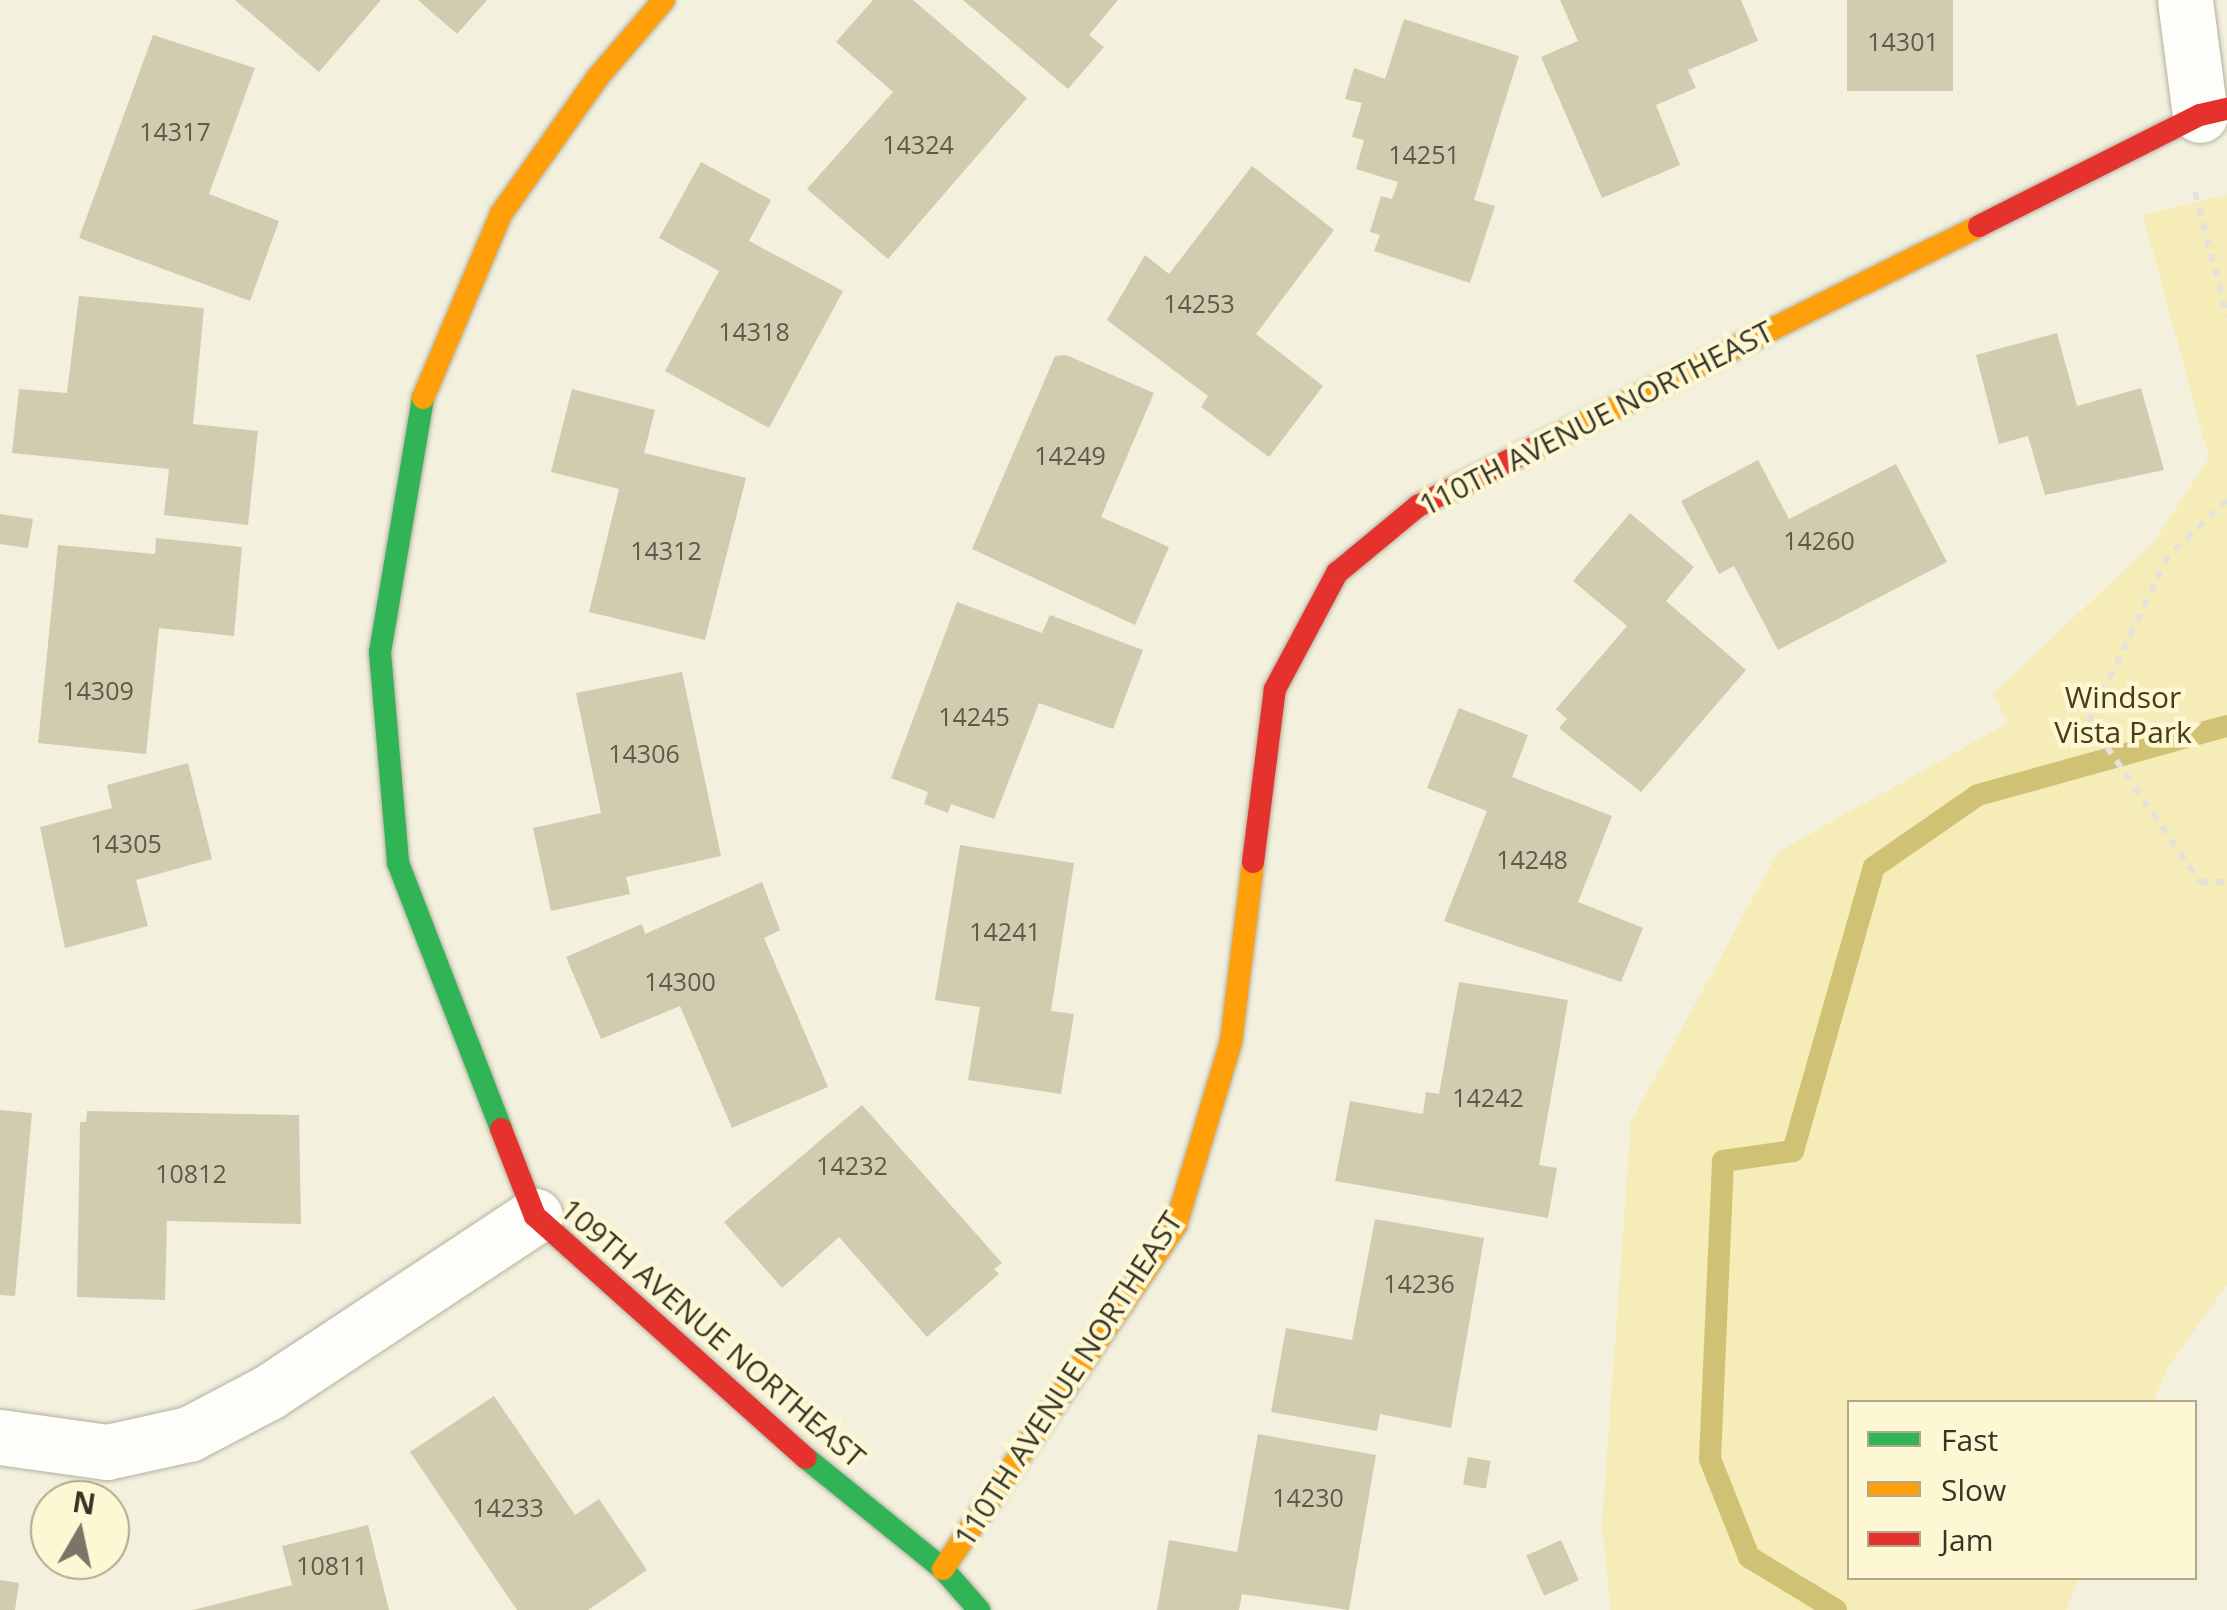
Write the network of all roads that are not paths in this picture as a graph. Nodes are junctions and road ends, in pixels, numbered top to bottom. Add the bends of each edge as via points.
1 (664, 0) edge
2 (2185, 0) edge
3 (2214, 112) edge
4 (535, 1216) junction
5 (0, 1436) edge
6 (943, 1570) junction
7 (979, 1610) edge

1 - 4 street, 109TH AVENUE NORTHEAST via 598,77 501,214 417,413 380,652 398,863
2 - 3 street
3 - 6 street, 110TH AVENUE NORTHEAST via 1418,506 1337,572 1275,689 1231,1042 1176,1225
4 - 5 street via 268,1392 189,1434 106,1452
4 - 6 street, 109TH AVENUE NORTHEAST
6 - 7 street, 110TH AVENUE NORTHEAST

